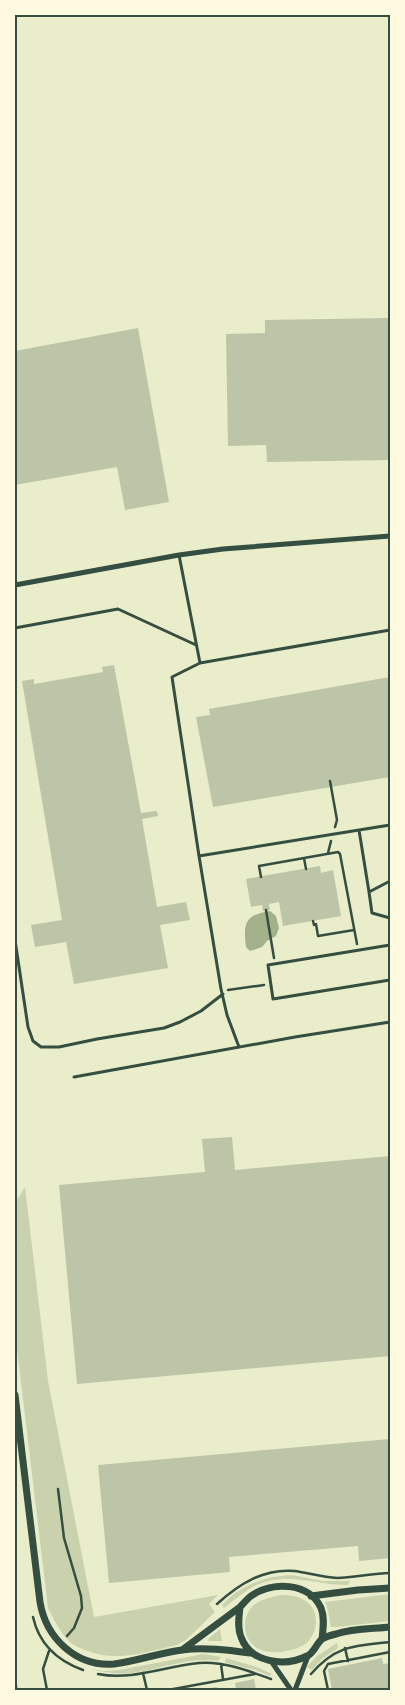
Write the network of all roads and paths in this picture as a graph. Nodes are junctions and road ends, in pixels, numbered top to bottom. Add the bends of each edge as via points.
1 (390, 536) edge
2 (180, 555) junction
3 (15, 585) edge
4 (15, 628) edge
5 (390, 630) edge
6 (196, 645) junction
7 (200, 663) junction
8 (330, 781) dead end
9 (390, 824) edge
10 (359, 830) junction
11 (332, 835) junction
12 (328, 854) junction
13 (199, 856) junction
14 (304, 858) junction
15 (306, 869) dead end
16 (261, 877) dead end
17 (390, 881) edge
18 (369, 892) junction
19 (266, 910) dead end
20 (390, 918) edge
21 (313, 921) dead end
22 (354, 930) junction
23 (15, 940) edge
24 (390, 945) edge
25 (358, 950) junction
26 (273, 953) dead end
27 (390, 980) edge
28 (271, 984) junction
29 (222, 993) junction
30 (390, 1022) edge
31 (239, 1047) junction
32 (74, 1077) dead end
33 (15, 1395) edge
34 (58, 1490) dead end
35 (390, 1588) edge
36 (311, 1596) junction
37 (240, 1606) junction
38 (32, 1611) dead end
39 (390, 1627) edge
40 (322, 1639) junction
41 (390, 1642) edge
42 (59, 1644) junction
43 (345, 1648) junction
44 (50, 1650) junction
45 (182, 1650) junction
46 (390, 1652) edge
47 (250, 1653) junction
48 (308, 1656) junction
49 (270, 1661) junction
50 (348, 1661) junction
51 (221, 1664) junction
52 (89, 1672) dead end
53 (96, 1673) dead end
54 (143, 1673) junction
55 (256, 1674) junction
56 (311, 1674) dead end
57 (271, 1679) dead end
58 (223, 1680) junction
59 (47, 1690) edge
60 (147, 1690) edge
61 (168, 1690) edge
62 (291, 1690) edge
63 (295, 1690) edge
64 (328, 1690) edge

1 - 2 street
2 - 3 street
2 - 6 lane
4 - 6 lane via 118,609
5 - 7 lane
6 - 7 lane
7 - 13 lane via 172,677
8 - 11 path via 337,820
9 - 10 lane
10 - 11 lane
10 - 18 lane
11 - 12 path
11 - 13 lane
12 - 14 path
12 - 22 path via 340,854
13 - 29 lane
14 - 15 path
14 - 16 path via 259,866
17 - 18 lane
18 - 20 lane via 372,913
19 - 26 path
21 - 22 path via 318,936
22 - 25 path
23 - 29 lane via 28,1027 33,1042 41,1047 60,1047 164,1028 201,1011
24 - 25 lane
25 - 28 lane via 268,965
27 - 28 lane via 273,999
28 - 29 path
29 - 31 lane
30 - 31 lane
31 - 32 lane
33 - 42 street via 40,1602 45,1624
34 - 42 path via 64,1538 82,1608 74,1628
35 - 36 street
36 - 37 street via 288,1586 270,1588 252,1595
36 - 40 street via 321,1608
37 - 45 street
37 - 47 street via 238,1625
38 - 44 path via 35,1625
39 - 40 street via 339,1633
40 - 48 street
41 - 43 path
42 - 44 path
42 - 45 street via 81,1658 106,1664
43 - 50 path
43 - 56 path via 326,1659
44 - 52 path via 68,1664
44 - 59 path via 43,1669
45 - 47 street
46 - 50 path
47 - 49 street
48 - 49 street
48 - 63 street
49 - 62 street
50 - 64 path via 328,1664 324,1671
51 - 54 path via 200,1662
51 - 55 path
51 - 58 path
53 - 54 path
54 - 60 path
55 - 57 path
55 - 58 path
58 - 61 path

